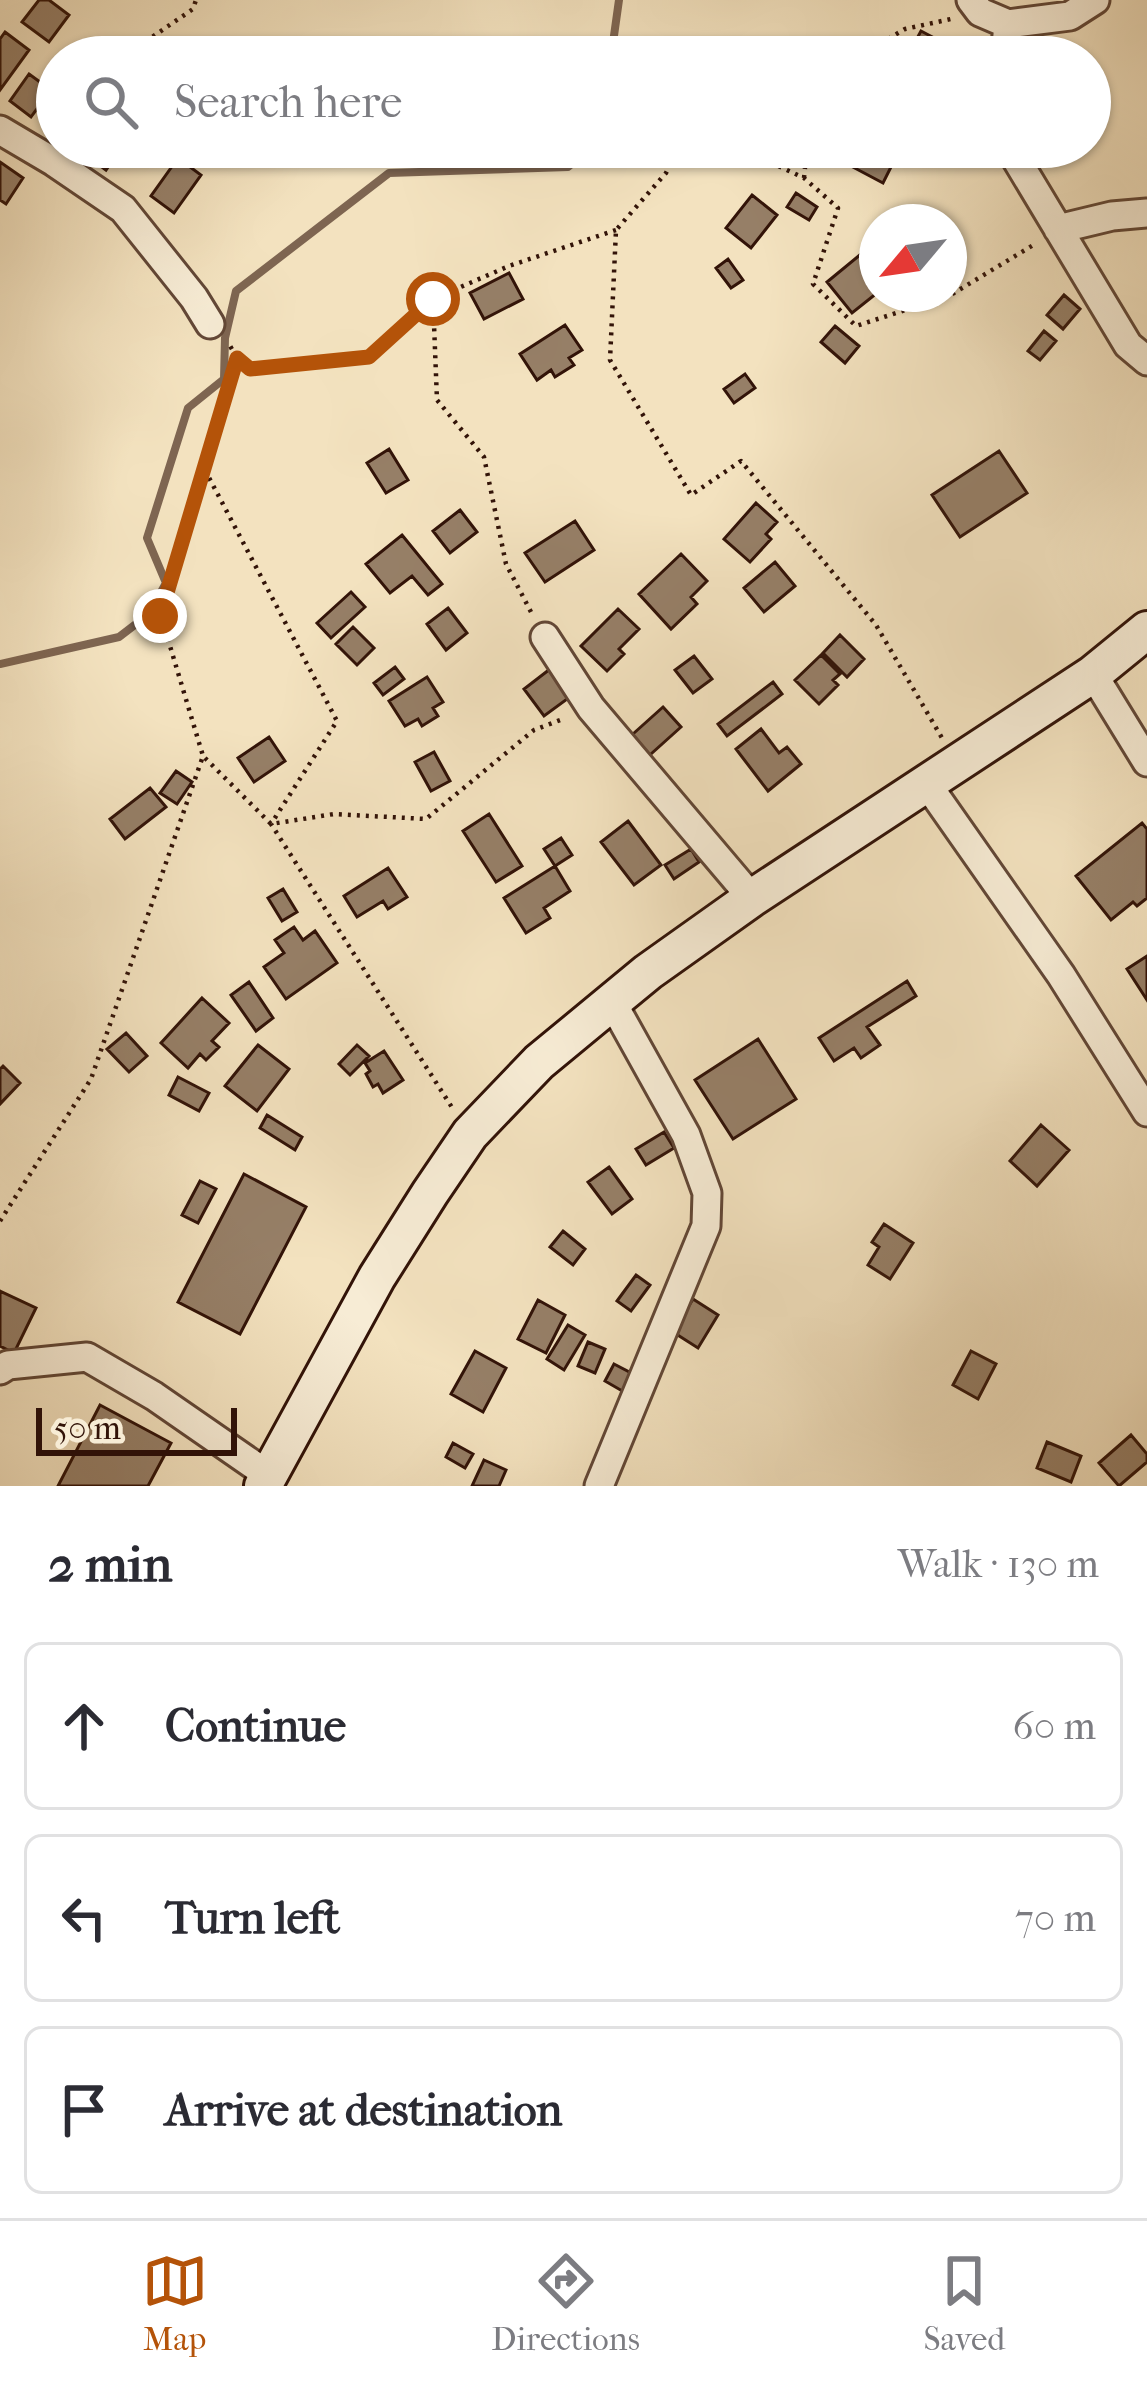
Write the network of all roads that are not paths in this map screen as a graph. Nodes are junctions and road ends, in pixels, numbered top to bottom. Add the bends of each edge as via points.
1 (1095, 0) edge
2 (975, 6) edge
3 (1008, 24) junction
4 (1007, 36) edge
5 (0, 130) edge
6 (36, 151) edge
7 (63, 168) edge
8 (1022, 168) edge
9 (1147, 213) edge
10 (1058, 229) junction
11 (210, 324) road end
12 (1147, 361) edge
13 (1147, 630) edge
14 (545, 638) road end
15 (1093, 674) junction
16 (1147, 763) edge
17 (942, 774) junction
18 (752, 898) junction
19 (612, 1002) junction
20 (1147, 1112) edge
21 (0, 1370) edge
22 (265, 1481) edge
23 (599, 1486) edge

1 - 3 street via 1070,16
2 - 3 street
3 - 4 street
5 - 6 street
7 - 11 street via 123,209
8 - 10 street
9 - 10 street
10 - 12 street via 1128,345
13 - 15 main road
14 - 18 street via 591,708
15 - 16 street
15 - 17 main road
17 - 18 main road
17 - 20 street
18 - 19 main road
19 - 22 main road via 470,1134 377,1277
19 - 23 street via 686,1135 707,1193 706,1226
21 - 22 street via 87,1357 154,1396

